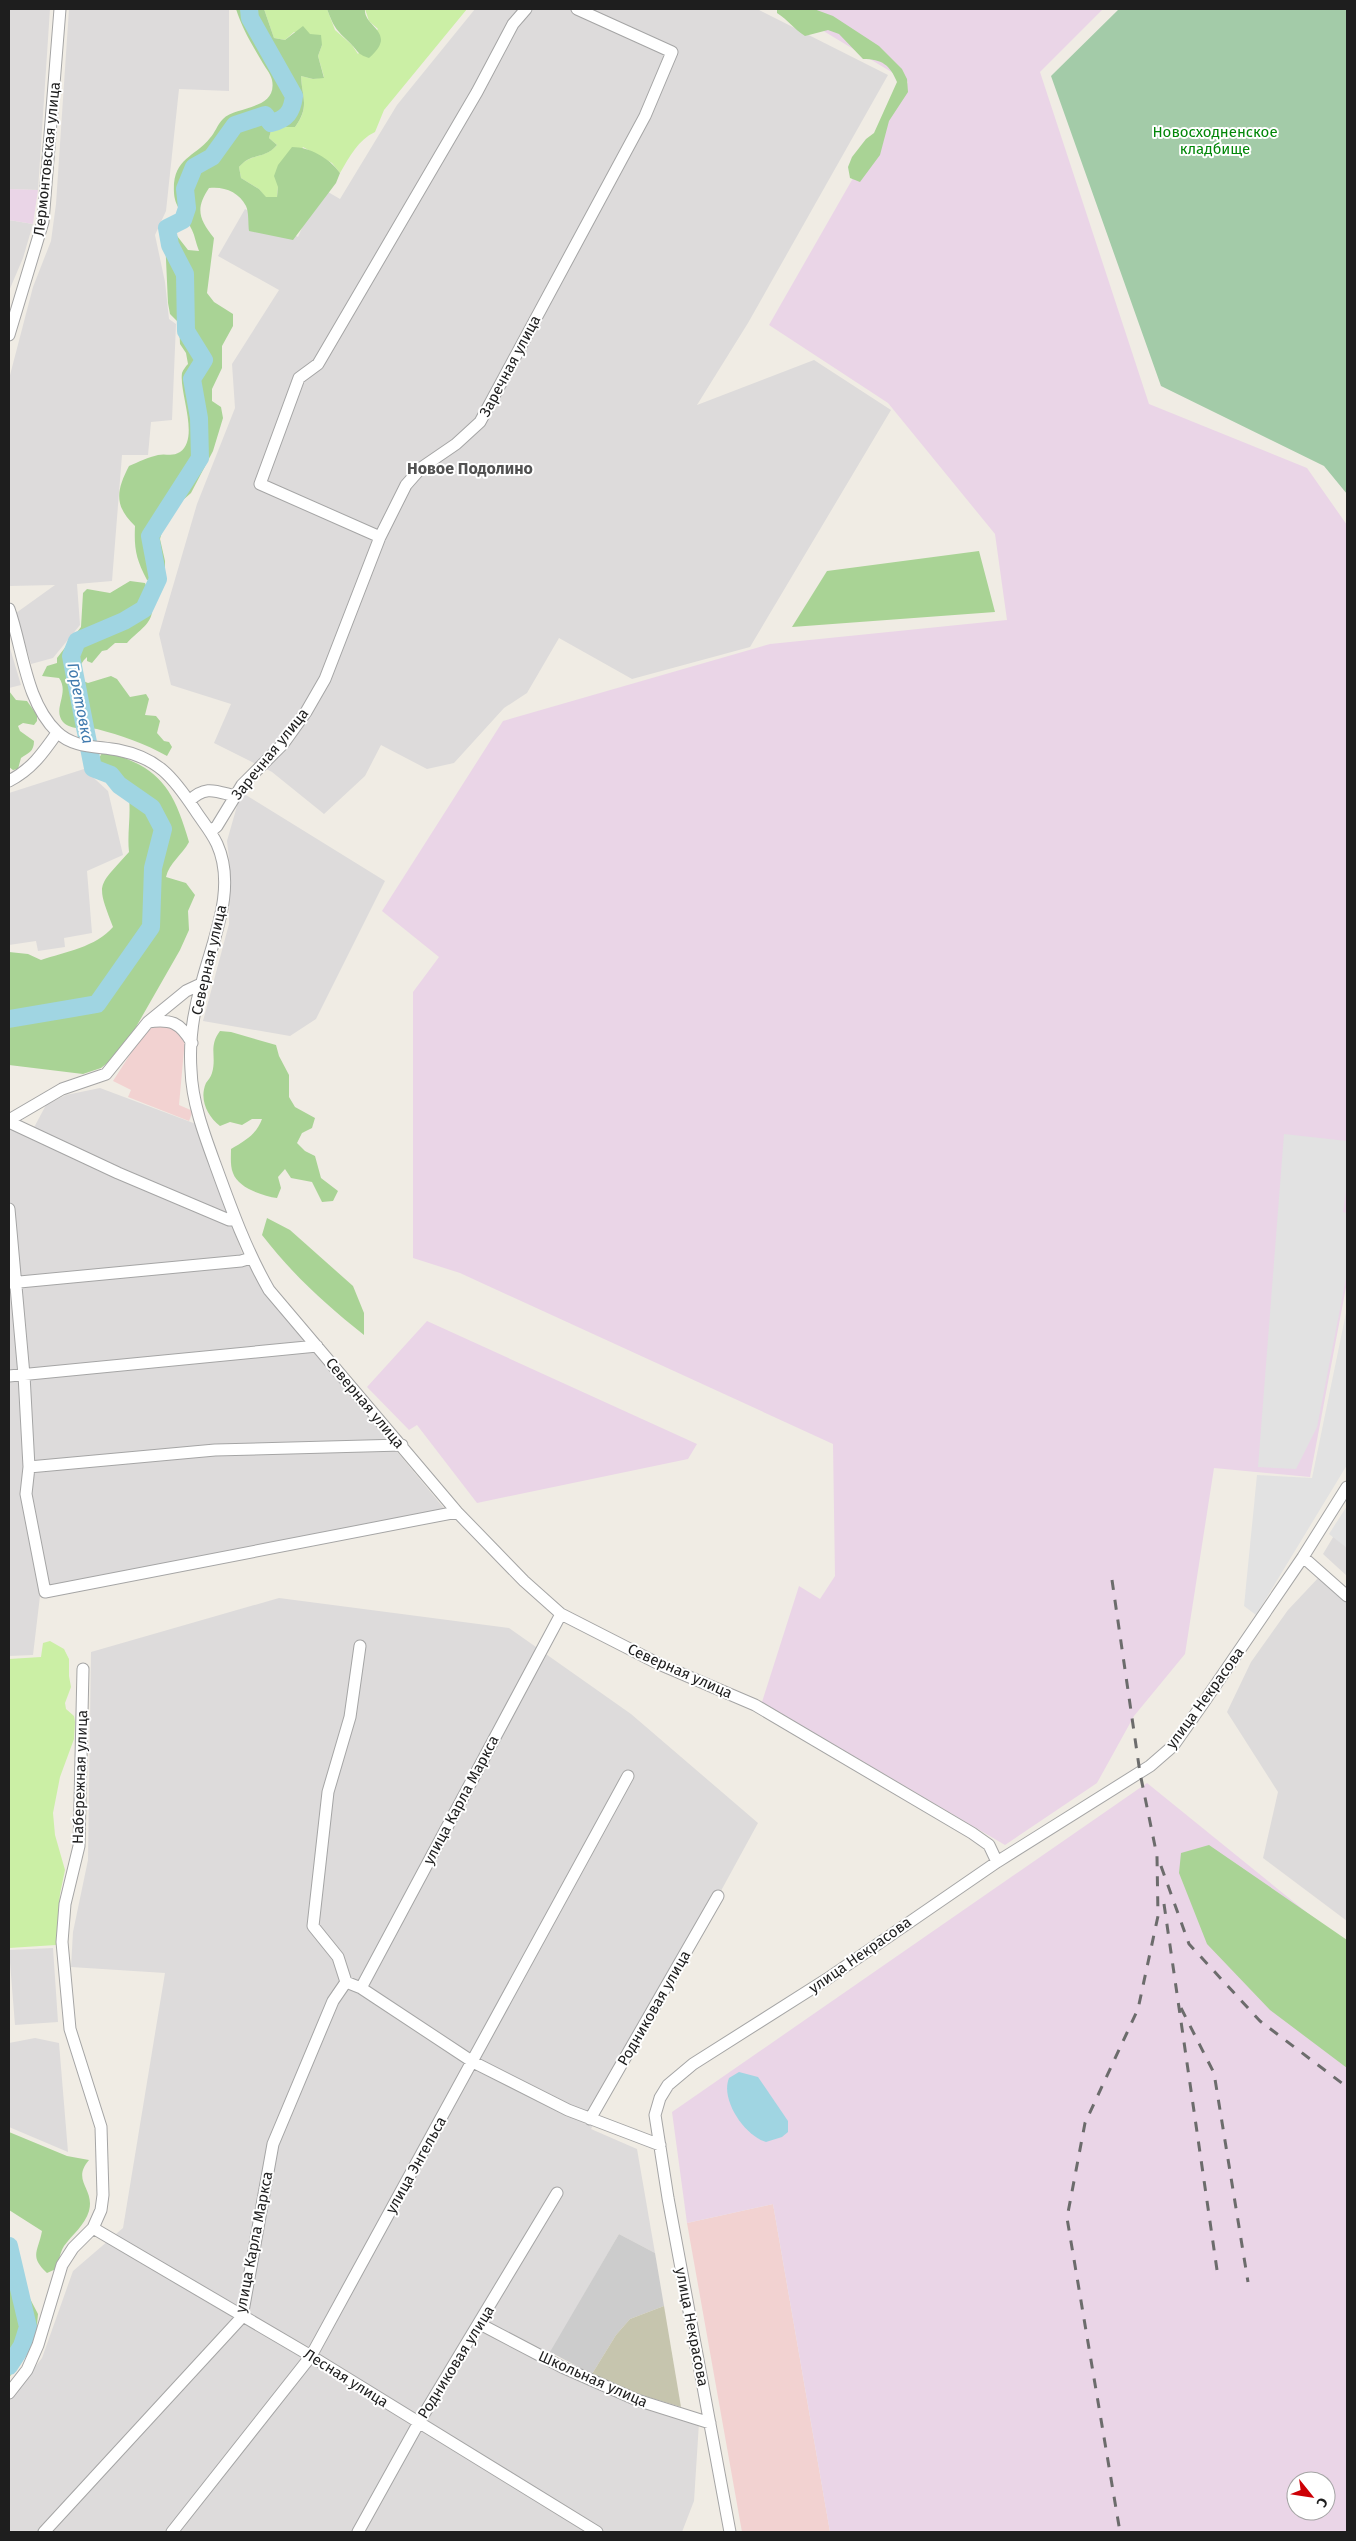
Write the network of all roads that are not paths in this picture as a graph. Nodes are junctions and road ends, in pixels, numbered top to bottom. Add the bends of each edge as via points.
1 (60, 9) edge
2 (526, 9) edge
3 (577, 9) edge
4 (9, 335) edge
5 (380, 537) junction
6 (9, 609) edge
7 (57, 733) junction
8 (9, 781) edge
9 (235, 796) junction
10 (189, 802) junction
11 (210, 832) junction
12 (201, 984) junction
13 (148, 1022) junction
14 (192, 1043) junction
15 (9, 1121) edge
16 (9, 1209) edge
17 (235, 1220) junction
18 (251, 1258) junction
19 (12, 1283) edge
20 (317, 1346) junction
21 (24, 1375) junction
22 (9, 1376) edge
23 (402, 1445) junction
24 (29, 1467) junction
25 (1347, 1487) edge
26 (457, 1512) junction
27 (1303, 1556) junction
28 (1347, 1596) edge
29 (561, 1614) junction
30 (360, 1646) dead end
31 (83, 1669) dead end
32 (628, 1776) dead end
33 (997, 1862) junction
34 (718, 1896) dead end
35 (346, 1982) junction
36 (361, 1988) junction
37 (473, 2062) junction
38 (590, 2119) junction
39 (660, 2145) junction
40 (557, 2193) dead end
41 (93, 2228) junction
42 (242, 2317) junction
43 (480, 2324) junction
44 (311, 2356) junction
45 (9, 2393) edge
46 (710, 2423) junction
47 (418, 2424) junction
48 (44, 2532) edge
49 (172, 2532) edge
50 (358, 2532) edge
51 (597, 2532) edge
52 (730, 2532) edge

1 - 4 street, Лермонтовская улица via 43,222
2 - 5 street via 513,24 472,101 318,364 300,378 260,484
3 - 5 street, Заречная улица via 672,52 645,116 480,422 456,444 421,468 406,485
5 - 9 street, Заречная улица via 325,678 306,712
6 - 7 street via 33,692 45,718
7 - 8 street via 37,762
7 - 10 street, Северная улица via 80,745 131,753 152,762 170,776
9 - 10 street via 202,791
9 - 11 street, Заречная улица
10 - 11 street, Северная улица
11 - 12 street, Северная улица via 218,845 225,886 223,907
12 - 13 street via 186,991
12 - 14 street, Северная улица
13 - 14 street via 166,1020 185,1031
13 - 15 street via 106,1074 62,1089
14 - 17 street, Северная улица via 194,1096
15 - 17 street via 118,1174
16 - 19 street
17 - 18 street, Северная улица
18 - 19 street
18 - 20 street, Северная улица via 269,1290
19 - 21 street
20 - 21 street
20 - 23 street, Северная улица
21 - 22 street
21 - 24 street
23 - 24 street via 215,1450
23 - 26 street, Северная улица
24 - 26 street via 26,1494 45,1592
25 - 27 street, улица Некрасова
26 - 29 street, Северная улица
27 - 28 street
27 - 33 street, улица Некрасова via 1173,1746 1150,1766
29 - 33 street, Северная улица via 659,1664 755,1705 972,1833 989,1845
29 - 36 street, улица Карла Маркса
30 - 35 street via 350,1717 328,1792 313,1926 338,1958
31 - 41 street, Набережная улица via 79,1846 65,1904 62,1942 70,2029 102,2128 103,2195
32 - 37 street, улица Энгельса
33 - 39 street, улица Некрасова via 827,1979 693,2064 668,2084 655,2115
34 - 38 street, Родниковая улица
35 - 36 street
35 - 42 street, улица Карла Маркса via 333,2001 273,2144
36 - 37 street
37 - 38 street
37 - 44 street, улица Энгельса
38 - 39 street
39 - 46 street, улица Некрасова
40 - 43 street, Родниковая улица
41 - 42 street, Лесная улица
41 - 45 street, Набережная улица via 62,2265 38,2345 27,2370
42 - 44 street, Лесная улица
42 - 48 street, улица Карла Маркса
43 - 46 street, Школьная улица via 562,2367 637,2400
43 - 47 street, Родниковая улица
44 - 47 street, Лесная улица
44 - 49 street, улица Энгельса
46 - 52 street, улица Некрасова
47 - 50 street, Родниковая улица
47 - 51 street, Лесная улица

